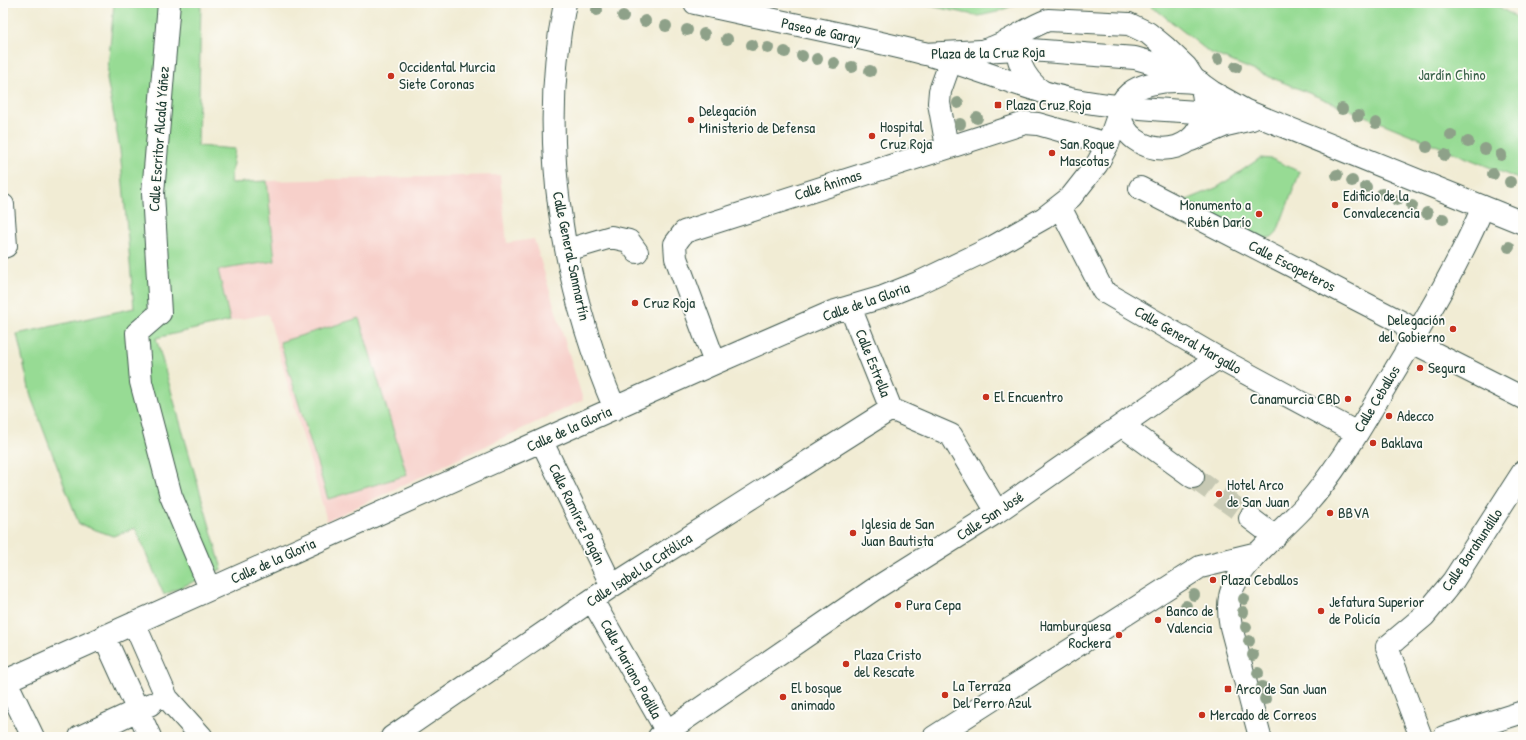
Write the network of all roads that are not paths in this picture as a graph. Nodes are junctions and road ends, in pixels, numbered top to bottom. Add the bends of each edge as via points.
1 (169, 3) edge
2 (565, 3) edge
3 (695, 3) edge
4 (1022, 40) junction
5 (924, 54) junction
6 (950, 62) junction
7 (1196, 81) junction
8 (1043, 92) junction
9 (1120, 110) junction
10 (1204, 112) junction
11 (1265, 120) junction
12 (1191, 140) junction
13 (1108, 144) junction
14 (947, 147) junction
15 (1140, 188) dead end
16 (3, 205) edge
17 (1060, 207) junction
18 (1483, 207) junction
19 (1523, 223) edge
20 (3, 247) edge
21 (567, 250) junction
22 (636, 252) dead end
23 (850, 307) junction
24 (1412, 342) junction
25 (1218, 358) junction
26 (715, 364) junction
27 (1523, 398) edge
28 (615, 408) junction
29 (891, 409) junction
30 (1123, 426) junction
31 (1357, 433) junction
32 (542, 442) junction
33 (1193, 477) tunnel mouth
34 (1521, 483) edge
35 (997, 512) junction
36 (1250, 518) tunnel mouth
37 (1275, 537) junction
38 (1258, 553) junction
39 (612, 586) junction
40 (210, 588) junction
41 (592, 600) junction
42 (134, 622) junction
43 (104, 636) junction
44 (5, 682) edge
45 (167, 698) junction
46 (138, 710) junction
47 (1523, 712) edge
48 (947, 733) edge
49 (665, 735) edge
50 (33, 737) edge
51 (80, 737) edge
52 (150, 737) edge
53 (202, 737) edge
54 (392, 737) edge
55 (1260, 737) edge
56 (1421, 737) edge
57 (1444, 737) edge

1 - 40 street, Calle Escritor Alcalá Yáñez via 153,193 160,313 137,333 141,382 171,496
2 - 21 street, Calle General Sanmartín via 558,46 555,148 560,217
3 - 5 street, Paseo de Garay
4 - 5 street, Plaza de la Cruz Roja via 980,51
4 - 7 street, Plaza de la Cruz Roja via 1135,58 1184,72
4 - 7 street via 1039,23 1054,20 1128,24 1148,33 1165,47 1186,67
4 - 8 street via 1020,62 1027,76
5 - 6 street, Plaza de la Cruz Roja
6 - 8 street, Plaza de la Cruz Roja
6 - 14 street via 940,91 939,103
7 - 9 street, Plaza de la Cruz Roja via 1146,84 1132,92
7 - 10 street via 1204,96
7 - 11 street, Plaza de la Cruz Roja
8 - 9 street, Plaza de la Cruz Roja
9 - 10 street, Plaza de la Cruz Roja
9 - 12 street via 1124,128 1134,140 1147,146 1172,148
9 - 13 street, Plaza de la Cruz Roja
10 - 11 street, Plaza de la Cruz Roja
10 - 12 street via 1199,130
11 - 12 street via 1226,124
11 - 18 street
13 - 14 street, Calle Ánimas via 1025,122
13 - 17 street, Calle de la Gloria via 1102,158 1083,183
14 - 26 street, Calle Ánimas via 684,232 675,244 676,258
15 - 24 street, Calle Escopeteros via 1405,324
16 - 20 street via 6,246
17 - 23 street, Calle de la Gloria via 991,248 946,270 883,297
17 - 25 street, Calle General Margallo via 1103,291
18 - 19 street
18 - 24 street, Calle Ceballos via 1460,257
21 - 22 street via 611,237 629,241
21 - 28 street, Calle General Sanmartín via 583,320
23 - 26 street, Calle de la Gloria via 832,312
23 - 29 street, Calle Estrella
24 - 27 street
24 - 31 street, Calle Ceballos
25 - 30 street, Calle San José
25 - 31 street, Calle General Margallo
26 - 28 street, Calle de la Gloria
28 - 32 street, Calle de la Gloria
29 - 35 street, Calle Estrella via 951,435
29 - 39 street, Calle Isabel la Católica
30 - 33 street
30 - 35 street, Calle San José
31 - 37 street, Calle Ceballos via 1315,494
32 - 39 street, Calle Ramírez Pagán
32 - 40 street, Calle de la Gloria
34 - 56 street, Calle Barahundillo via 1453,581 1424,616 1387,647
35 - 49 street, Calle San José via 873,590
36 - 37 street
37 - 38 street, Calle Ceballos
38 - 48 street via 1200,567
38 - 55 street via 1234,584 1229,611
39 - 41 street, Calle Isabel la Católica
40 - 42 street, Calle de la Gloria
41 - 49 street, Calle Mariano Padilla
41 - 54 street, Calle Isabel la Católica
42 - 43 street, Calle de la Gloria
42 - 45 street
43 - 44 street, Calle de la Gloria
43 - 46 street
44 - 50 street
45 - 46 street
45 - 53 street
46 - 51 street
46 - 52 street
47 - 57 street

